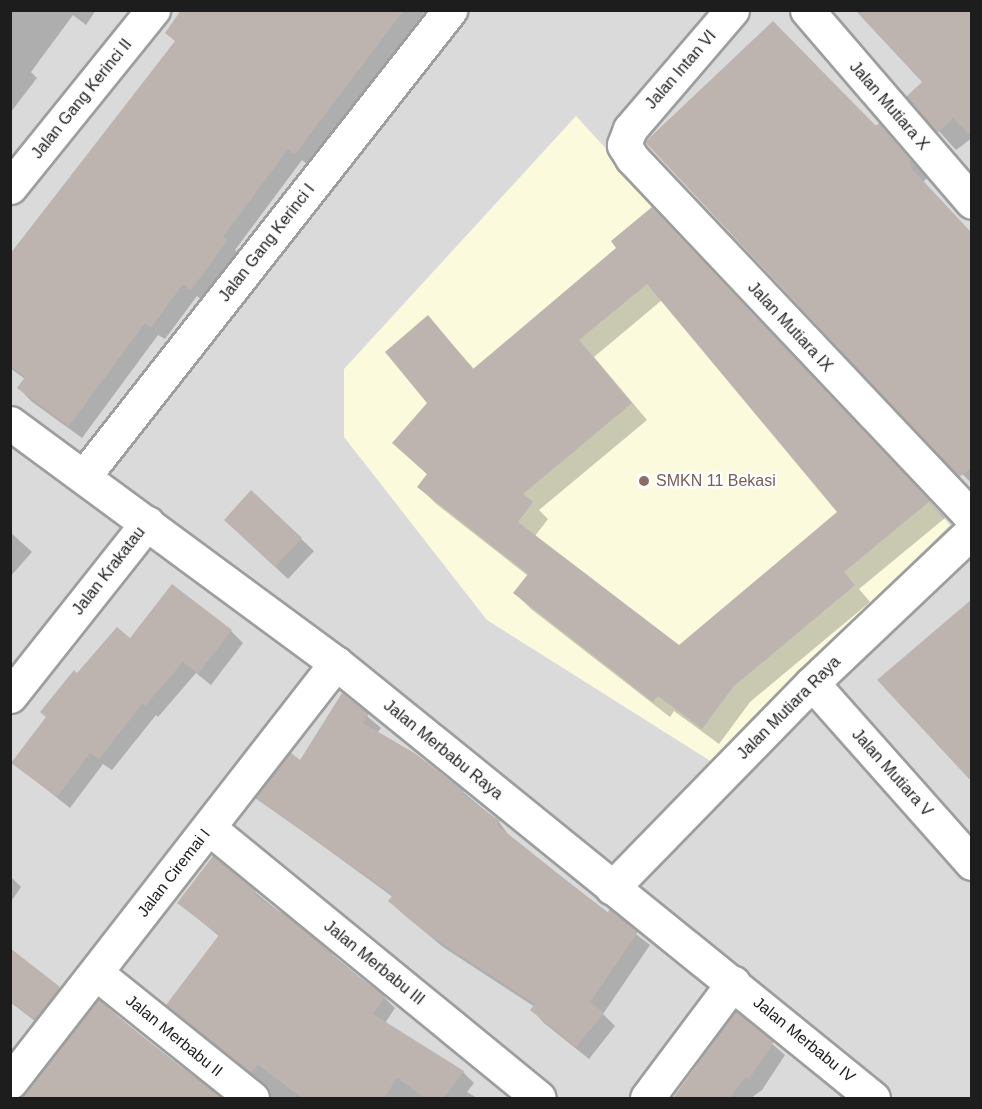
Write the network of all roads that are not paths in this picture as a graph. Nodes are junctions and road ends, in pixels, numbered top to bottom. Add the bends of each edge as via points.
1 (153, 10) edge
2 (450, 10) edge
3 (732, 10) edge
4 (807, 10) edge
5 (630, 129) joint
6 (10, 187) edge
7 (972, 202) edge
8 (10, 423) edge
9 (84, 476) junction
10 (972, 518) edge
11 (147, 523) junction
12 (972, 531) edge
13 (336, 663) junction
14 (812, 683) junction
15 (10, 696) edge
16 (209, 828) junction
17 (972, 863) edge
18 (612, 888) junction
19 (96, 973) junction
20 (734, 983) junction
21 (10, 1082) edge
22 (252, 1098) edge
23 (538, 1098) edge
24 (647, 1098) edge
25 (873, 1098) edge

1 - 6 street, Jalan Gang Kerinci II
2 - 9 street, Jalan Gang Kerinci I
3 - 5 street, Jalan Intan VI
4 - 7 street, Jalan Mutiara X
5 - 10 street, Jalan Mutiara IX via 624,145 632,158
8 - 9 street, Jalan Krakatau
9 - 11 street, Jalan Krakatau
11 - 13 street, Jalan Merbabu Raya
11 - 15 street, Jalan Krakatau
12 - 14 street, Jalan Mutiara Raya
13 - 16 street, Jalan Ciremai I
13 - 18 street, Jalan Merbabu Raya
14 - 17 street, Jalan Mutiara V
14 - 18 street, Jalan Mutiara Raya
16 - 19 street, Jalan Ciremai I
16 - 23 street, Jalan Merbabu III
18 - 20 street, Jalan Merbabu Raya
19 - 21 street, Jalan Ciremai I
19 - 22 street, Jalan Merbabu II
20 - 24 street
20 - 25 street, Jalan Merbabu IV

